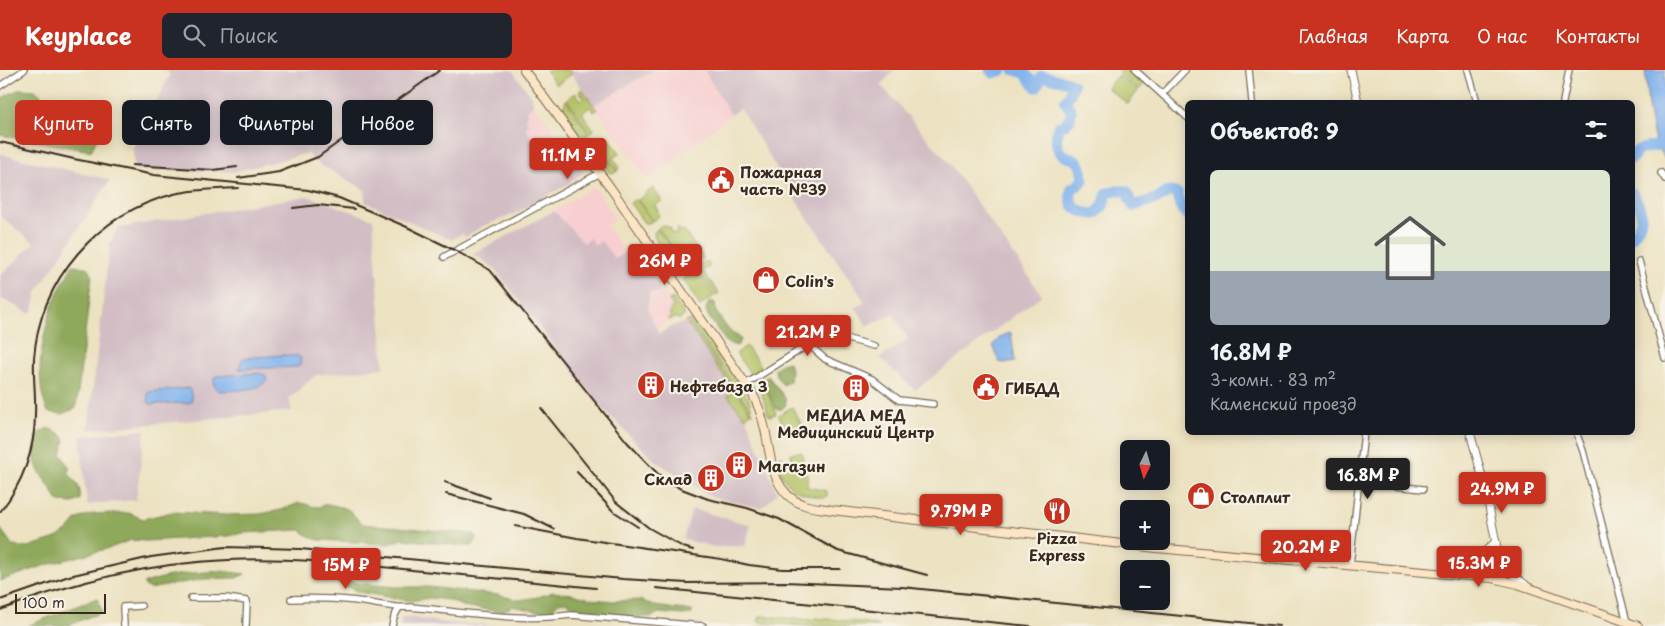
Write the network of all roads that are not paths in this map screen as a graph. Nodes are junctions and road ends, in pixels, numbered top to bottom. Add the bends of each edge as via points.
1 (24, 70) edge
2 (524, 70) edge
3 (1136, 70) edge
4 (1185, 70) edge
5 (1249, 70) edge
6 (1351, 70) edge
7 (1468, 70) edge
8 (1569, 70) edge
9 (0, 86) edge
10 (1162, 94) junction
11 (1252, 100) edge
12 (1358, 100) edge
13 (1476, 100) edge
14 (1563, 100) edge
15 (1185, 115) edge
16 (1661, 172) dead end
17 (600, 173) junction
18 (1665, 178) edge
19 (444, 257) dead end
20 (1639, 261) dead end
21 (808, 344) junction
22 (874, 346) dead end
23 (1665, 358) edge
24 (746, 384) junction
25 (933, 404) dead end
26 (1364, 435) edge
27 (1471, 435) edge
28 (1577, 435) edge
29 (1359, 482) junction
30 (1423, 489) dead end
31 (1496, 542) junction
32 (1498, 552) junction
33 (1350, 565) junction
34 (1458, 575) junction
35 (1503, 580) junction
36 (1534, 590) junction
37 (191, 598) dead end
38 (291, 599) dead end
39 (141, 606) dead end
40 (399, 608) junction
41 (1626, 622) junction
42 (124, 626) edge
43 (246, 626) edge
44 (392, 626) edge
45 (703, 626) edge
46 (1638, 626) edge

1 - 9 street
2 - 17 main road
3 - 10 street
4 - 10 street
5 - 11 street
6 - 12 street
7 - 13 street
8 - 14 street
10 - 15 street
16 - 18 street
17 - 19 street
17 - 24 main road
20 - 23 street
21 - 22 street via 848,339
21 - 24 street
21 - 25 street via 825,359 872,379 899,400
24 - 33 main road via 761,412 778,482 788,495 804,505 1147,547
26 - 29 street
27 - 31 street
28 - 41 street
29 - 30 street
29 - 33 street
31 - 32 street
31 - 34 street
32 - 35 street
32 - 36 street via 1512,574
33 - 34 main road
34 - 35 main road
35 - 36 main road
36 - 41 main road
37 - 43 street via 247,601
38 - 40 street via 358,602
39 - 42 street via 123,607
40 - 44 street
40 - 45 street via 524,618 571,615
41 - 46 main road

